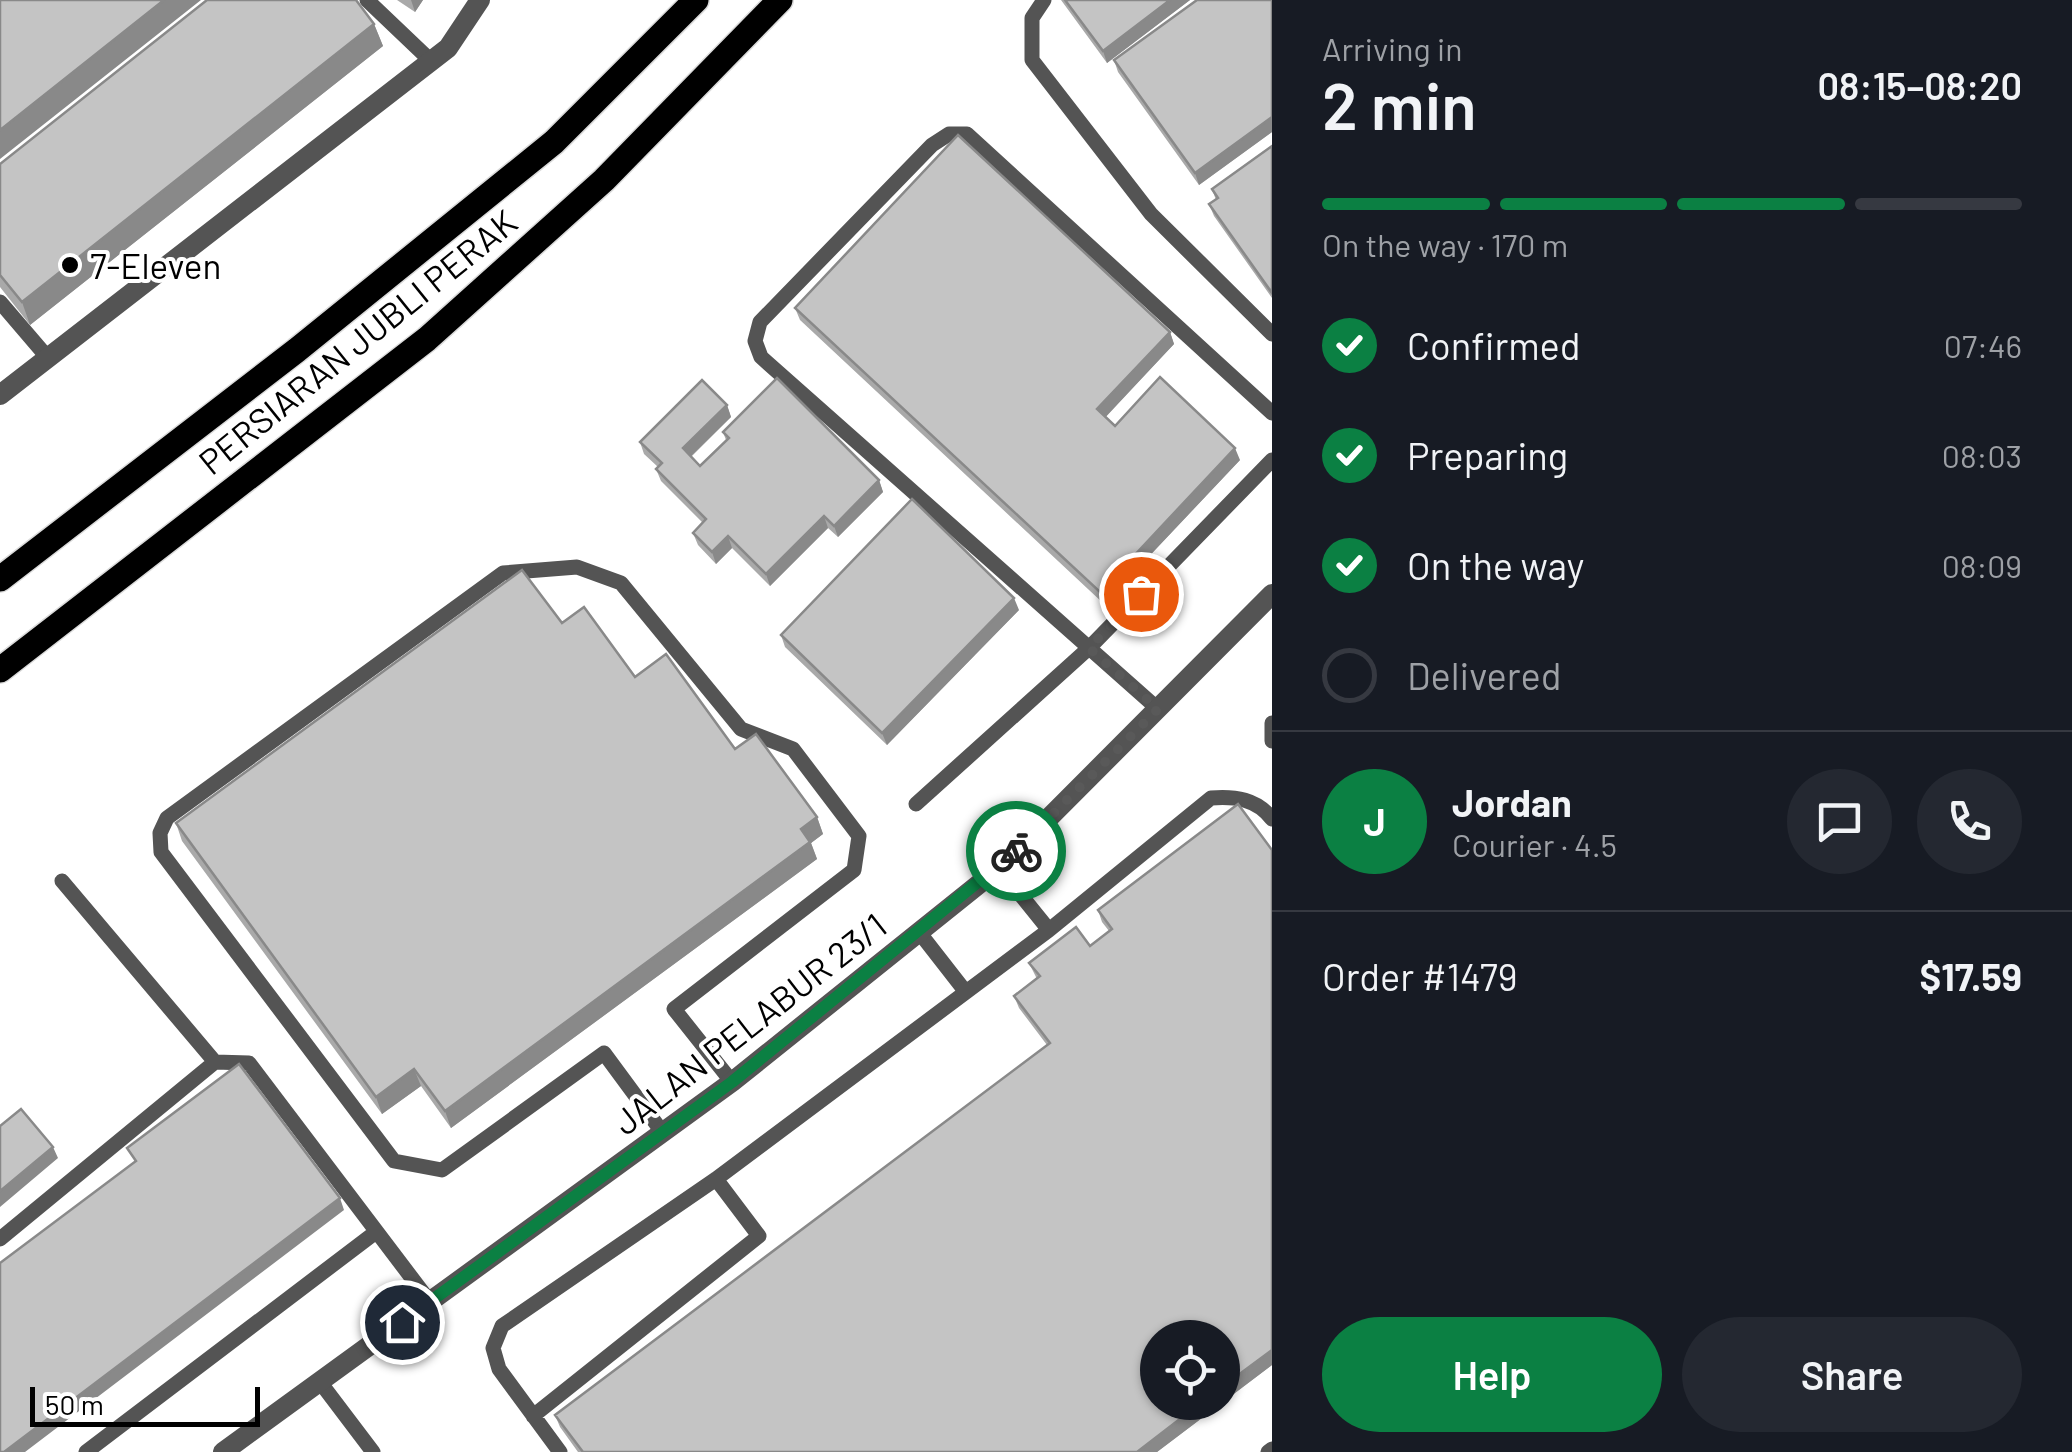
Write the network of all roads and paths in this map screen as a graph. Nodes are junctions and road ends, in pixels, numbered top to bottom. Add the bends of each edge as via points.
1 (367, 0) edge
2 (480, 0) edge
3 (696, 0) edge
4 (780, 0) edge
5 (1044, 0) edge
6 (432, 61) junction
7 (0, 302) edge
8 (1272, 334) edge
9 (48, 358) junction
10 (0, 396) edge
11 (1272, 413) edge
12 (1272, 460) edge
13 (0, 578) edge
14 (1272, 594) edge
15 (1089, 648) junction
16 (0, 670) edge
17 (1158, 709) junction
18 (1272, 724) edge
19 (1272, 741) edge
20 (916, 804) dead end
21 (1272, 819) edge
22 (998, 868) junction
23 (62, 881) dead end
24 (1048, 930) junction
25 (919, 932) junction
26 (965, 991) junction
27 (215, 1062) junction
28 (732, 1082) junction
29 (663, 1133) junction
30 (716, 1179) junction
31 (376, 1232) junction
32 (0, 1240) edge
33 (430, 1302) junction
34 (320, 1382) junction
35 (533, 1416) junction
36 (86, 1452) edge
37 (223, 1452) edge
38 (373, 1452) edge
39 (560, 1452) edge

1 - 6 lane
2 - 6 street
3 - 13 main road, PERSIARAN JUBLI PERAK via 554,142
4 - 16 main road, PERSIARAN JUBLI PERAK via 604,180 427,339
5 - 8 lane via 1032,18 1032,60 1151,214
6 - 9 street
7 - 9 lane
9 - 10 street
11 - 15 lane via 967,134 948,134 932,145 760,322 755,341 761,358
12 - 15 lane
14 - 17 street, JALAN PELABUR 23/1
15 - 17 lane
15 - 20 lane
17 - 22 street, JALAN PELABUR 23/1
18 - 19 lane
21 - 24 lane via 1262,806 1230,796 1210,798
22 - 24 lane
22 - 25 street, JALAN PELABUR 23/1
23 - 27 lane
24 - 26 lane
25 - 26 lane
25 - 28 street, JALAN PELABUR 23/1
26 - 30 lane
27 - 31 lane via 249,1063
27 - 32 lane
28 - 29 street, JALAN PELABUR 23/1
28 - 29 lane via 674,1009 854,870 860,836 793,748 741,728 621,583 577,566 503,573 167,818 161,852 394,1161 442,1170 604,1054
29 - 33 street, JALAN PELABUR 23/1
30 - 35 lane via 760,1236
30 - 35 lane via 502,1326 493,1348 498,1369
31 - 33 lane
31 - 36 lane
33 - 34 street, JALAN PELABUR 23/1
34 - 37 street, JALAN PELABUR 23/1
34 - 38 lane
35 - 39 lane

